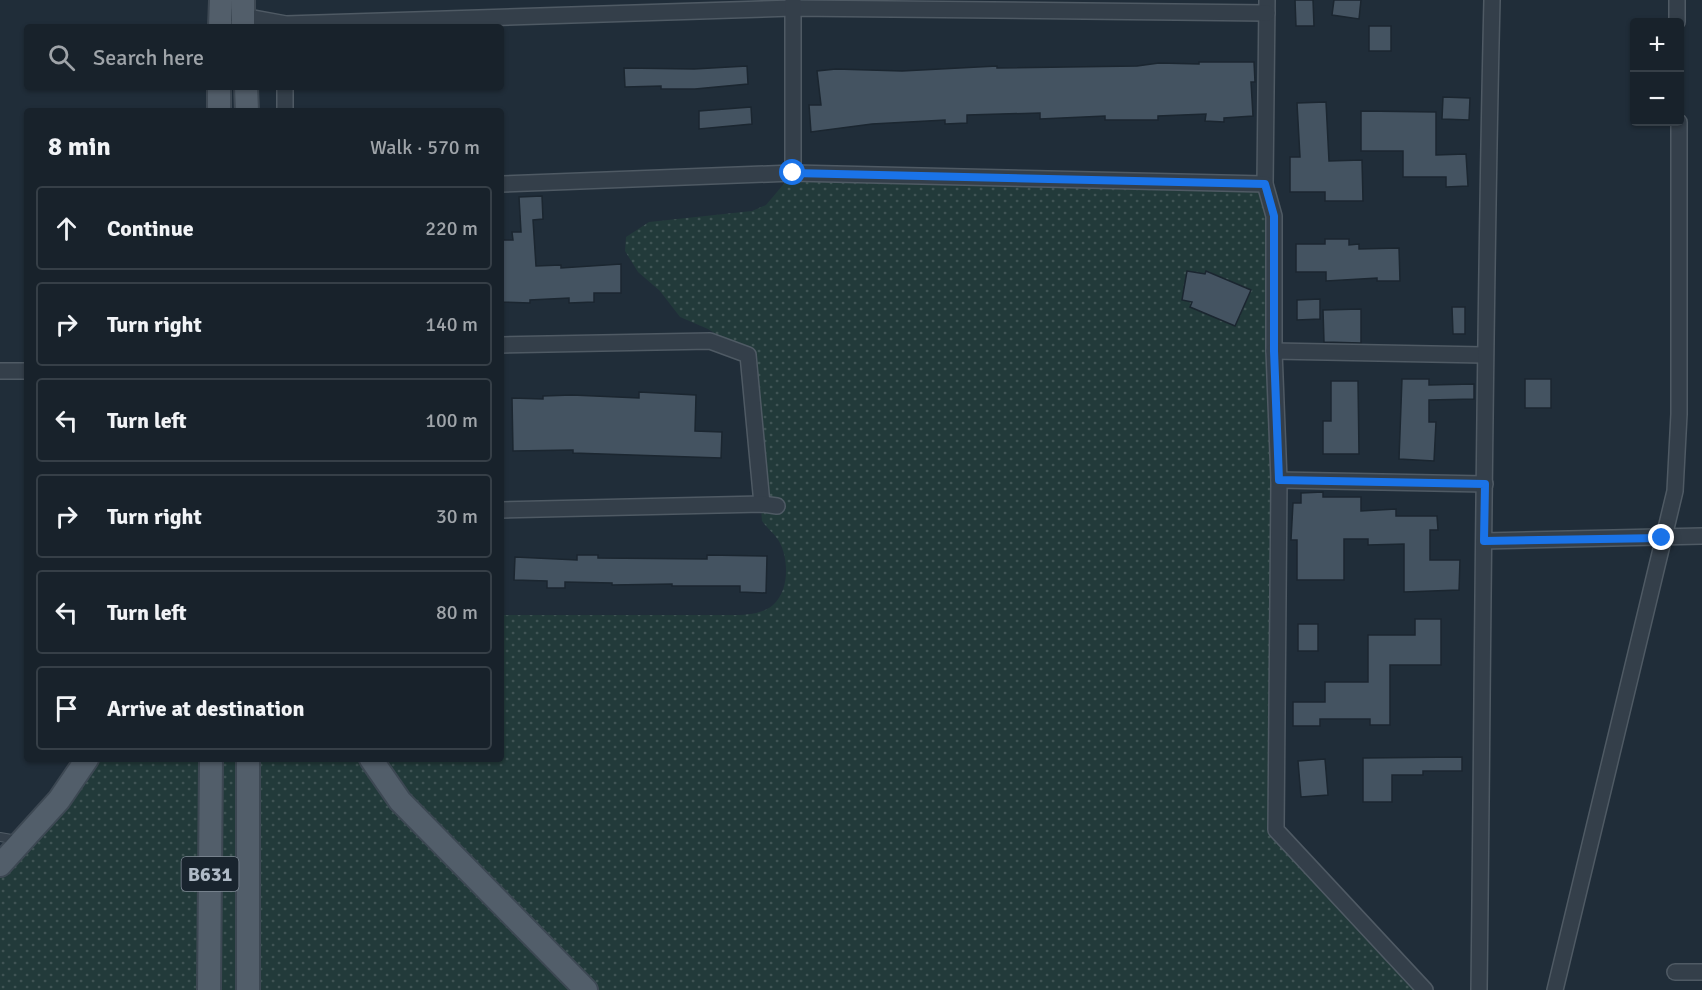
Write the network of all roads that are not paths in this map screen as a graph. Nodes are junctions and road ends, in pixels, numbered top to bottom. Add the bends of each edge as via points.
1 (1492, 0) edge
2 (1677, 0) edge
3 (793, 4) edge
4 (1267, 6) edge
5 (232, 14) edge
6 (1677, 18) edge
7 (277, 24) edge
8 (332, 24) edge
9 (219, 90) edge
10 (285, 90) edge
11 (219, 108) edge
12 (285, 108) edge
13 (1679, 126) edge
14 (793, 173) junction
15 (504, 184) edge
16 (1265, 184) junction
17 (504, 345) edge
18 (1274, 351) junction
19 (1484, 355) junction
20 (24, 371) edge
21 (0, 372) edge
22 (1279, 480) junction
23 (1485, 484) junction
24 (504, 510) edge
25 (1702, 536) edge
26 (1662, 538) junction
27 (1484, 541) junction
28 (85, 762) edge
29 (211, 762) edge
30 (248, 762) edge
31 (373, 762) edge
32 (11, 839) edge
33 (0, 865) edge
34 (1675, 972) dead end
35 (1702, 972) edge
36 (208, 990) edge
37 (248, 990) edge
38 (586, 990) edge
39 (1425, 990) edge
40 (1479, 990) edge
41 (1555, 990) edge

1 - 19 street
2 - 6 street
3 - 4 street
3 - 8 street
3 - 14 street
4 - 16 street
5 - 7 street
9 - 11 main road
10 - 12 street
13 - 26 street via 1679,414 1675,491
14 - 15 street
14 - 16 street
16 - 18 street via 1274,216
17 - 24 street via 710,341 748,355 769,505
18 - 19 street
18 - 22 street
19 - 23 street
20 - 21 street
22 - 23 street
22 - 39 street via 1276,830
23 - 27 street
25 - 26 street
26 - 27 street
26 - 41 street
27 - 40 street
28 - 32 main road via 59,800
29 - 36 main road, B631
30 - 37 main road, B631
31 - 38 main road via 400,801
32 - 33 main road
34 - 35 street

